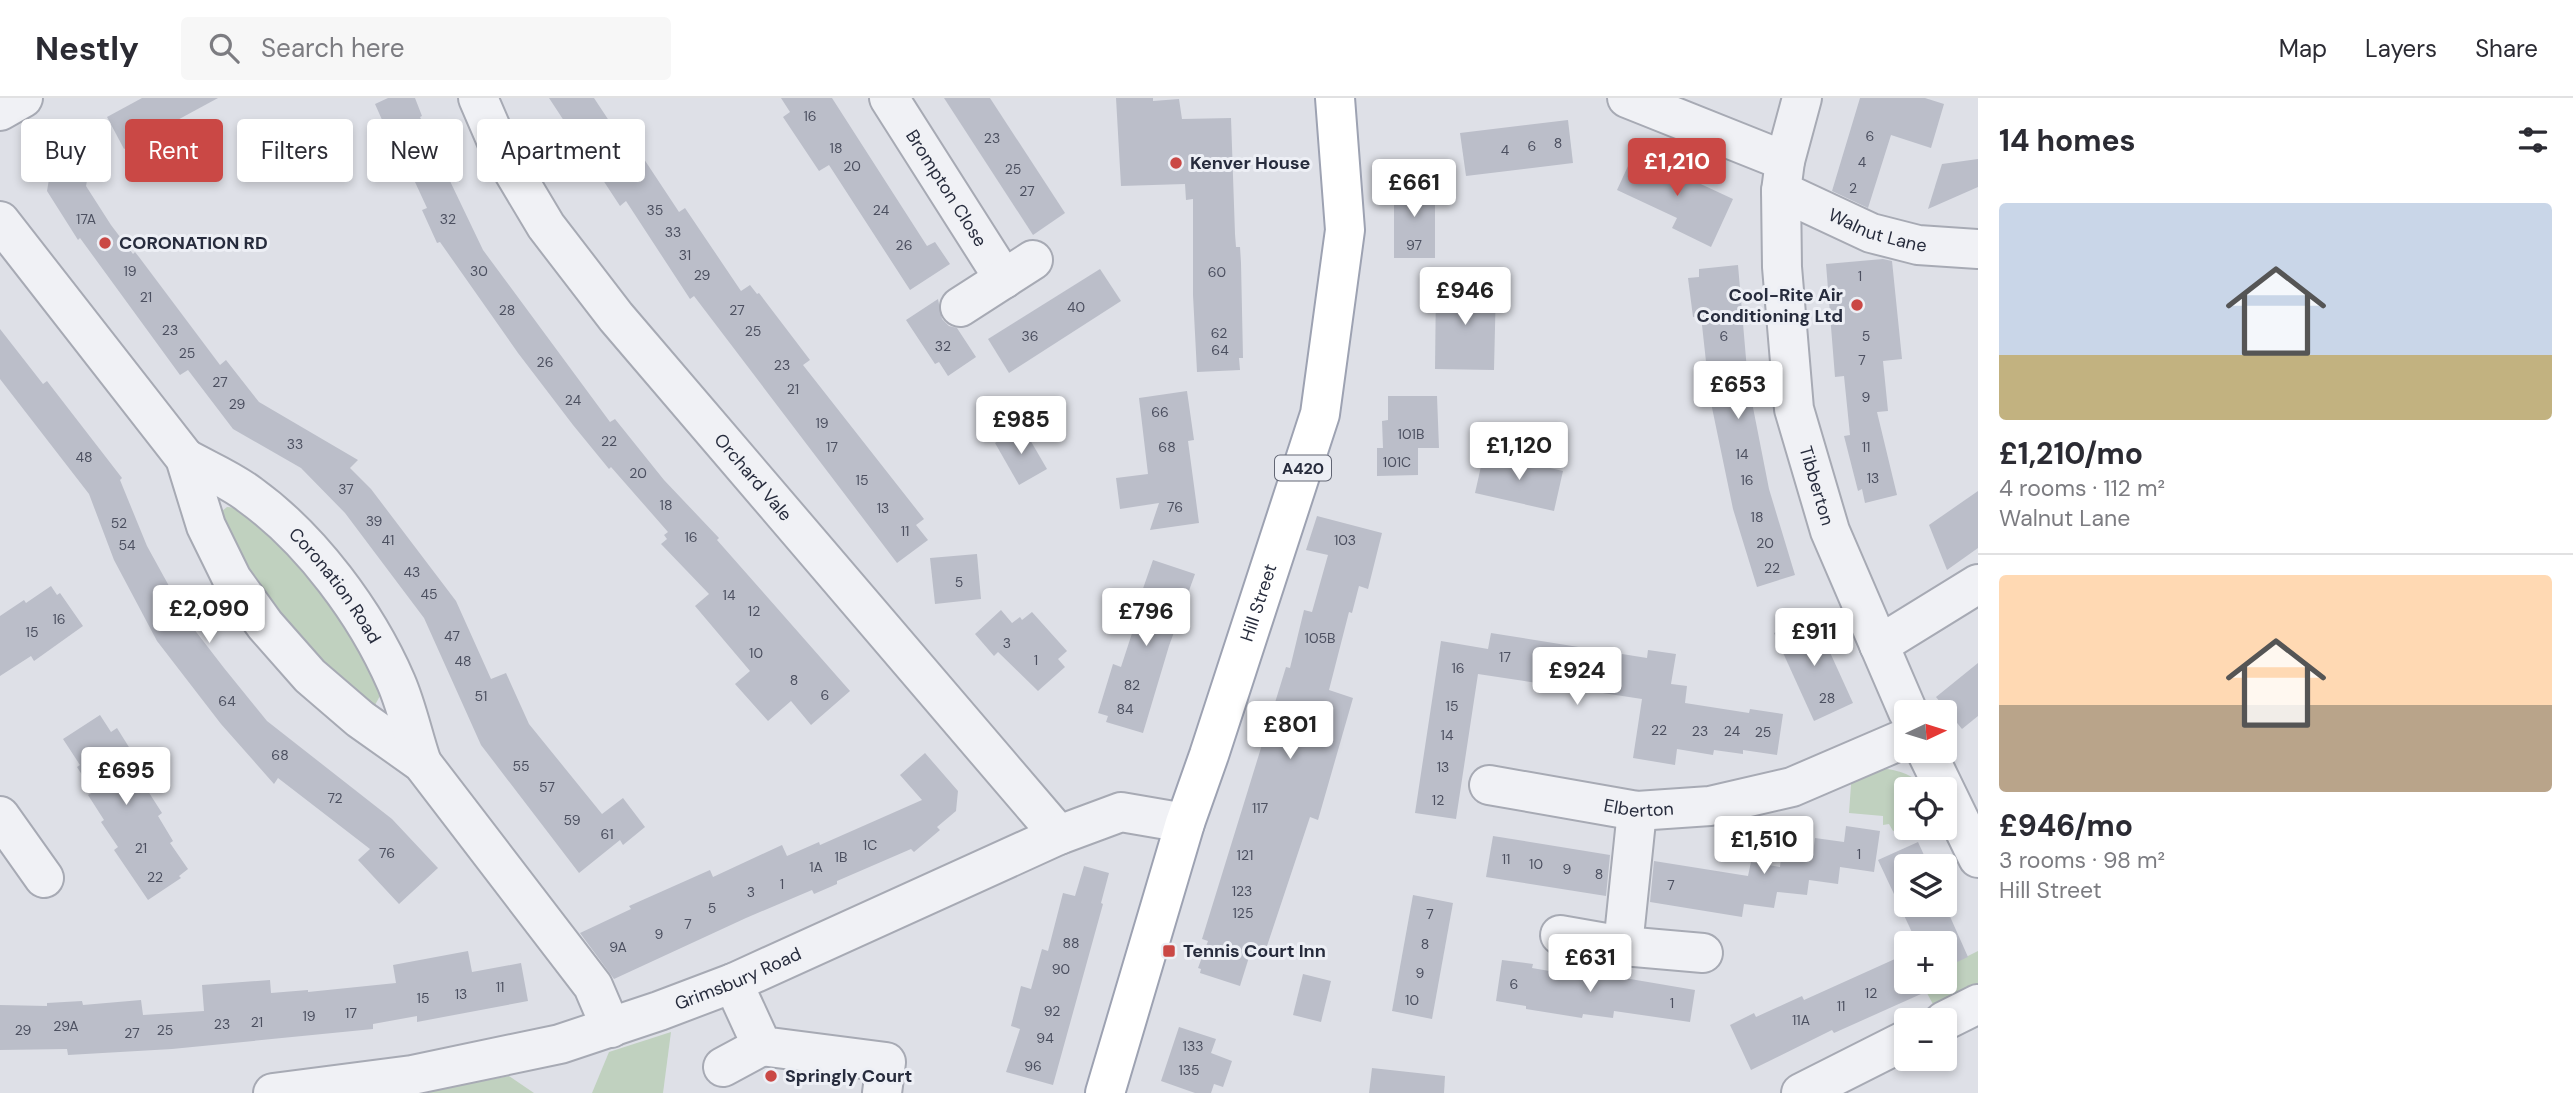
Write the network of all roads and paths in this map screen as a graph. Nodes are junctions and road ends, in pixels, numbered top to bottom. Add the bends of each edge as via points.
1 (23, 98) edge
2 (478, 98) edge
3 (888, 98) edge
4 (1338, 98) edge
5 (1627, 98) edge
6 (1802, 98) edge
7 (0, 111) edge
8 (1783, 176) junction
9 (0, 221) edge
10 (1978, 249) edge
11 (960, 307) dead end
12 (185, 458) junction
13 (1978, 584) edge
14 (1879, 645) junction
15 (1903, 700) edge
16 (1894, 743) edge
17 (422, 763) junction
18 (1932, 763) edge
19 (1489, 785) dead end
20 (1637, 811) junction
21 (0, 816) edge
22 (1185, 823) junction
23 (1059, 835) junction
24 (1978, 858) edge
25 (44, 878) dead end
26 (1560, 935) dead end
27 (1623, 946) junction
28 (1703, 953) dead end
29 (733, 983) junction
30 (1978, 1004) edge
31 (1957, 1014) edge
32 (611, 1028) junction
33 (762, 1046) junction
34 (1894, 1046) edge
35 (723, 1067) dead end
36 (273, 1093) edge
37 (882, 1093) edge
38 (1105, 1093) edge
39 (1801, 1093) edge

1 - 7 street
2 - 23 street, Orchard Vale via 500,149 547,226 615,317
3 - 11 street, Brompton Close via 1019,269
4 - 22 main road, Hill Street / A420 via 1345,230 1320,414
5 - 8 street, Walnut Lane
6 - 8 street, Tibberton
8 - 10 street, Walnut Lane via 1871,233 1918,245
8 - 14 street, Tibberton via 1782,267 1794,409 1830,531
9 - 12 street, Coronation Road
12 - 17 street, Coronation Road via 206,526 232,579 265,625 320,684
12 - 17 street, Coronation Road via 249,494 292,530 328,573 364,623 396,683
13 - 14 street
14 - 15 street, Tibberton
16 - 20 street, Elberton via 1792,787 1710,806
17 - 32 street, Coronation Road via 593,986
18 - 24 street
19 - 20 street, Elberton
20 - 27 street
21 - 25 street
22 - 23 street, Grimsbury Road via 1121,812
22 - 38 main road, Hill Street / A420
23 - 29 street, Grimsbury Road
26 - 27 street
27 - 28 street
29 - 32 street, Grimsbury Road
29 - 33 street
30 - 31 street
32 - 36 street, Grimsbury Road via 560,1044 412,1075
33 - 35 street
33 - 37 street via 886,1062
34 - 39 street

